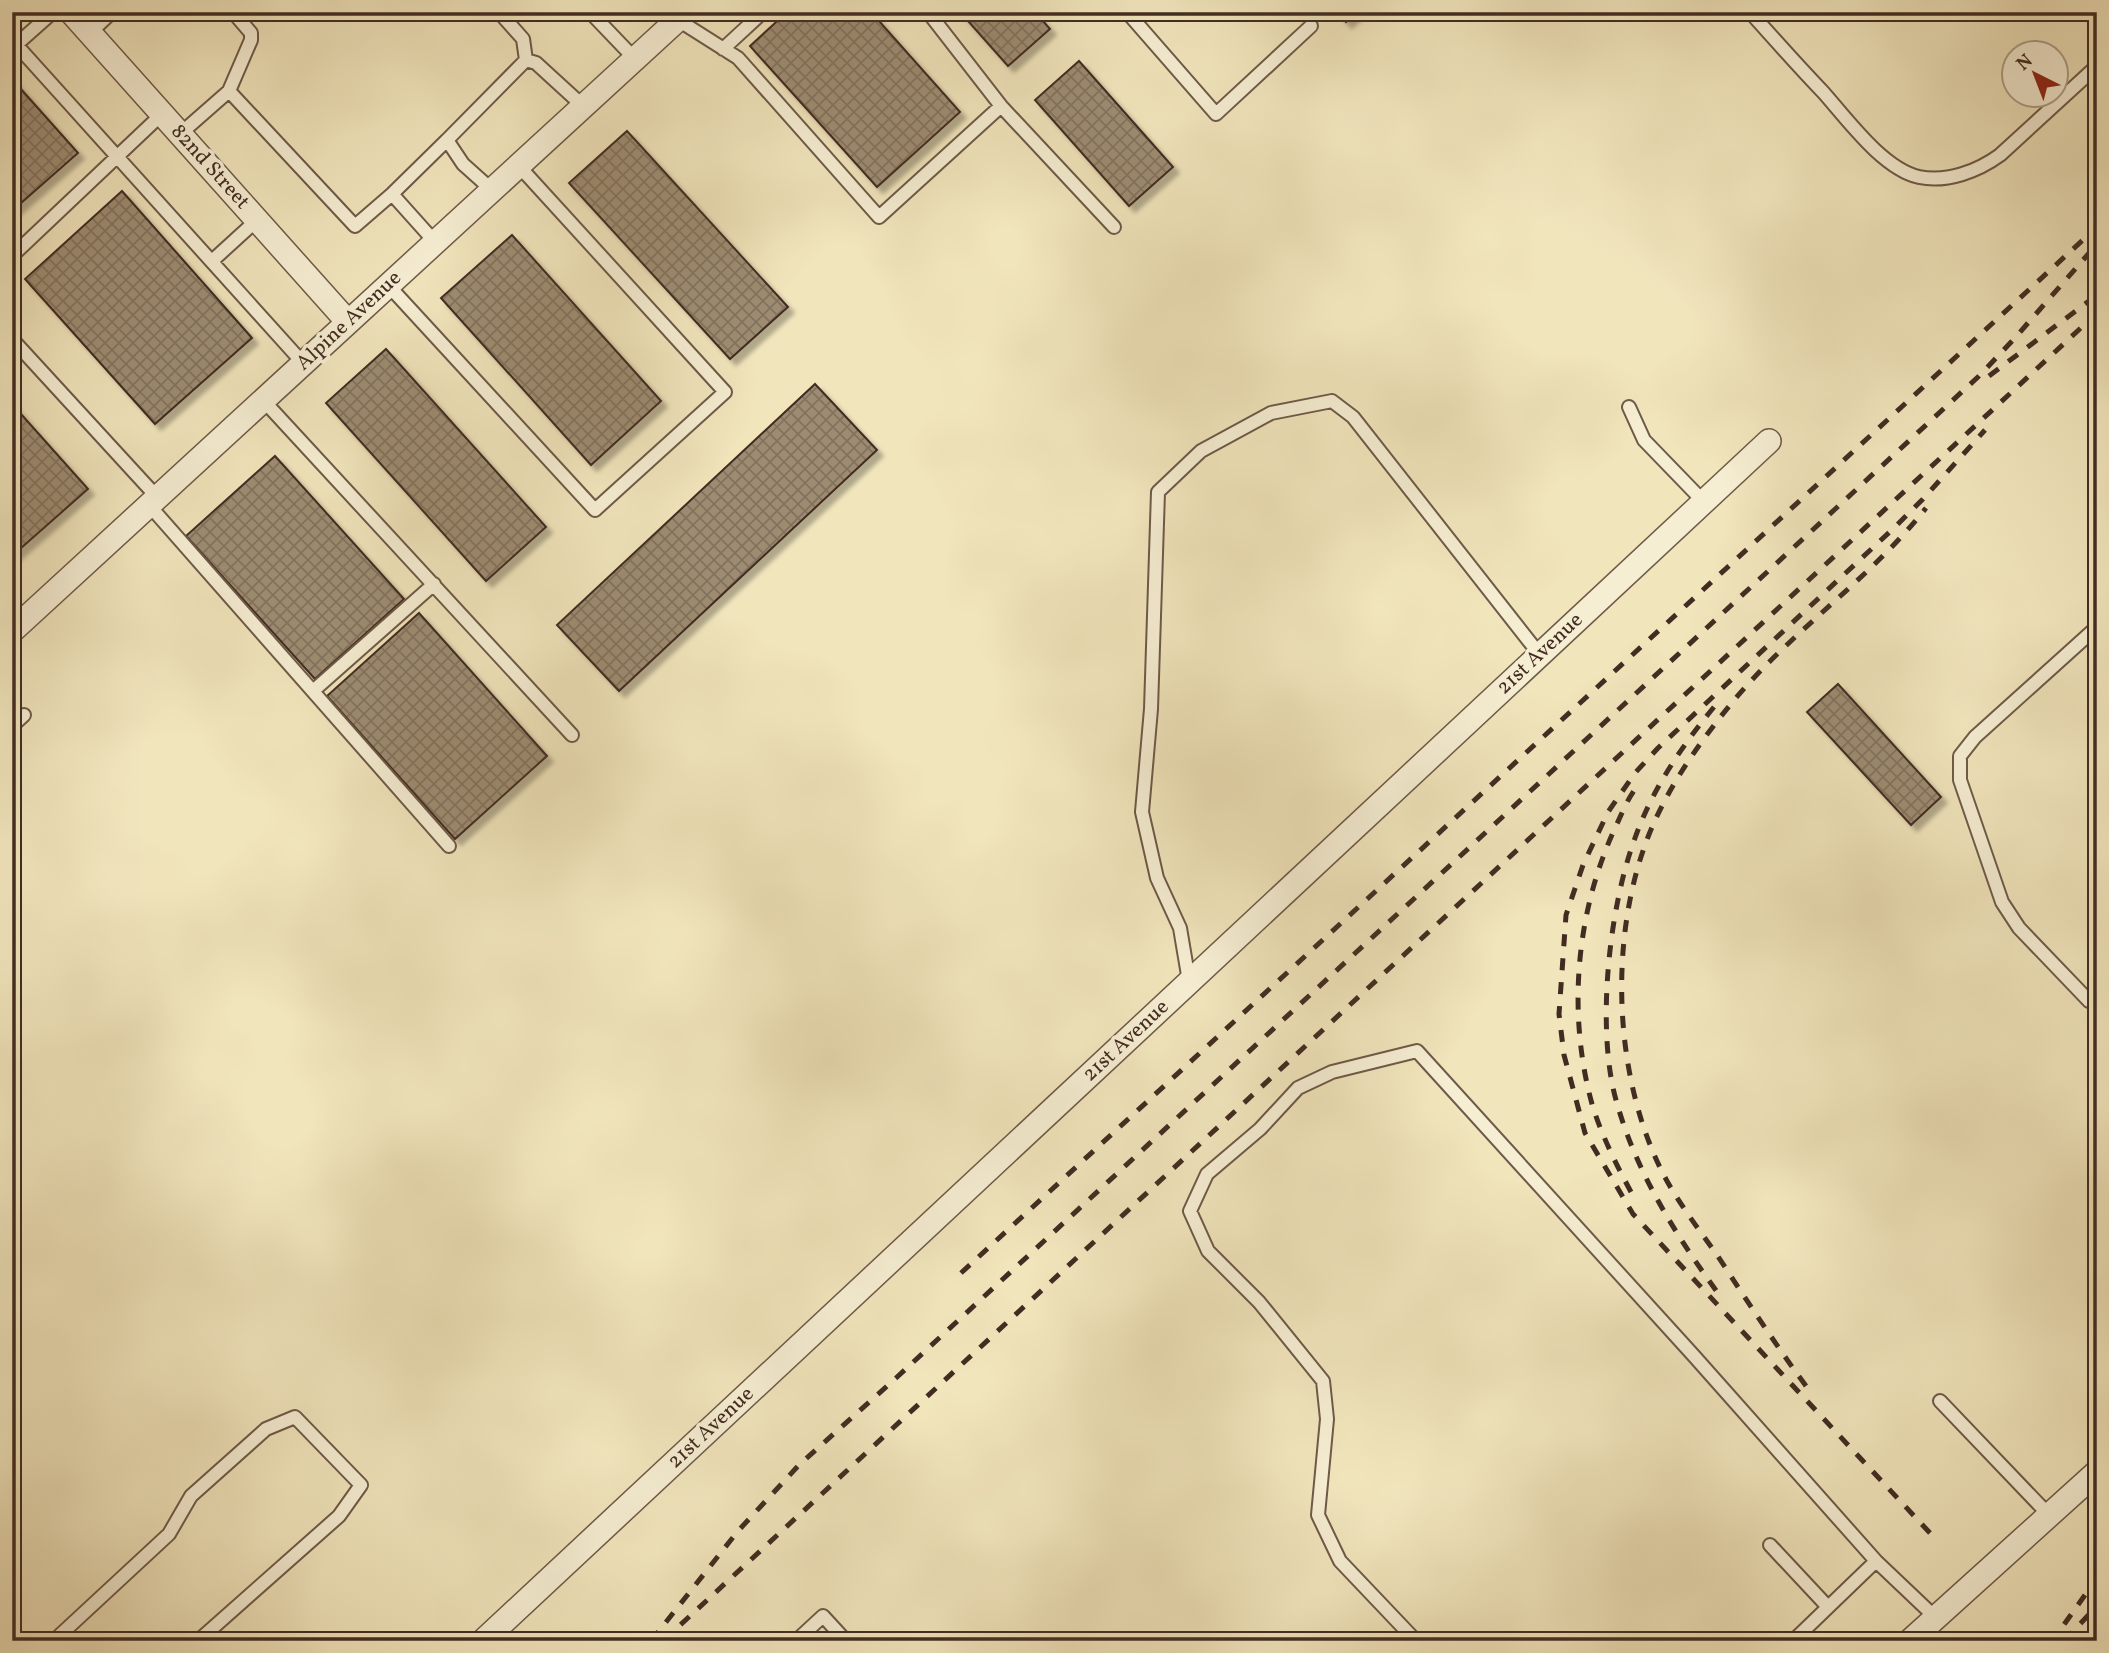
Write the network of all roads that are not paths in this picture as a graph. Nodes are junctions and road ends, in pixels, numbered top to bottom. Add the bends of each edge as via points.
1 (52, 12) edge
2 (71, 12) edge
3 (111, 12) edge
4 (233, 12) edge
5 (499, 12) edge
6 (590, 12) edge
7 (763, 12) edge
8 (928, 12) edge
9 (1127, 12) edge
10 (1750, 12) edge
11 (682, 16) edge
12 (1311, 26) dead end
13 (90, 33) junction
14 (14, 42) edge
15 (723, 49) junction
16 (635, 59) junction
17 (526, 60) junction
18 (2097, 66) edge
19 (229, 91) junction
20 (583, 106) junction
21 (1001, 106) junction
22 (162, 114) junction
23 (180, 134) junction
24 (447, 140) junction
25 (118, 155) junction
26 (518, 165) junction
27 (492, 190) junction
28 (392, 194) junction
29 (257, 220) junction
30 (1114, 228) dead end
31 (435, 242) junction
32 (12, 256) edge
33 (212, 261) junction
34 (388, 285) junction
35 (348, 322) junction
36 (12, 339) edge
37 (303, 363) junction
38 (263, 400) junction
39 (1629, 407) dead end
40 (1769, 441) dead end
41 (153, 501) junction
42 (1704, 502) junction
43 (434, 584) junction
44 (2097, 627) edge
45 (12, 631) edge
46 (1540, 655) junction
47 (313, 691) junction
48 (24, 715) dead end
49 (12, 726) edge
50 (572, 735) dead end
51 (449, 846) dead end
52 (1189, 981) junction
53 (2097, 1004) edge
54 (1940, 1401) dead end
55 (2097, 1472) edge
56 (2049, 1515) junction
57 (1770, 1545) dead end
58 (1875, 1561) junction
59 (1828, 1607) junction
60 (1936, 1618) junction
61 (59, 1641) edge
62 (198, 1641) edge
63 (483, 1641) edge
64 (796, 1641) edge
65 (846, 1641) edge
66 (1416, 1641) edge
67 (1793, 1641) edge
68 (1910, 1641) edge

1 - 14 lane
2 - 13 street, 82nd Street
3 - 13 lane
4 - 19 lane via 251,33 251,40
5 - 17 lane via 523,39
6 - 16 lane
7 - 15 lane
8 - 21 lane
9 - 12 lane via 1216,114
10 - 18 lane via 1876,151 1918,177 1952,176 1985,165
11 - 15 lane
11 - 16 street, Alpine Avenue
13 - 22 street, 82nd Street
14 - 25 lane
15 - 21 lane via 738,58 879,217
16 - 20 street, Alpine Avenue
17 - 20 lane
17 - 24 lane
19 - 23 lane
19 - 28 lane via 355,226
20 - 26 street, Alpine Avenue
21 - 30 lane
22 - 23 street, 82nd Street
22 - 25 lane
23 - 29 street, 82nd Street
24 - 27 lane via 463,164
24 - 28 lane
25 - 32 lane
25 - 33 lane
26 - 27 street, Alpine Avenue
26 - 34 lane via 725,392 595,510
27 - 31 street, Alpine Avenue
28 - 31 lane
29 - 33 lane
29 - 35 street, 82nd Street
31 - 34 street, Alpine Avenue
33 - 37 lane
34 - 35 street, Alpine Avenue
35 - 37 street, Alpine Avenue
36 - 41 lane
37 - 38 street, Alpine Avenue
38 - 41 street, Alpine Avenue
38 - 43 lane
39 - 42 lane via 1644,440
40 - 42 street, 21st Avenue
41 - 45 street, Alpine Avenue
41 - 47 lane
42 - 46 street, 21st Avenue
43 - 47 lane
43 - 50 lane
44 - 53 lane via 1975,737 1960,756 1960,779 2002,902 2019,928
46 - 52 street, 21st Avenue
46 - 52 lane via 1353,417 1332,401 1271,414 1201,451 1158,492 1151,709 1142,812 1157,878 1180,928
47 - 51 lane
48 - 49 lane
52 - 63 street, 21st Avenue
54 - 56 lane
55 - 56 street
56 - 60 street
57 - 59 lane
58 - 59 lane
58 - 60 lane
58 - 66 lane via 1418,1051 1332,1072 1298,1088 1260,1129 1207,1174 1190,1210 1208,1251 1259,1302 1323,1381 1327,1419 1318,1515 1340,1561
59 - 67 lane
60 - 68 street
61 - 62 lane via 59,1636 169,1534 191,1496 266,1429 295,1417 360,1485 339,1516
64 - 65 lane via 823,1616

